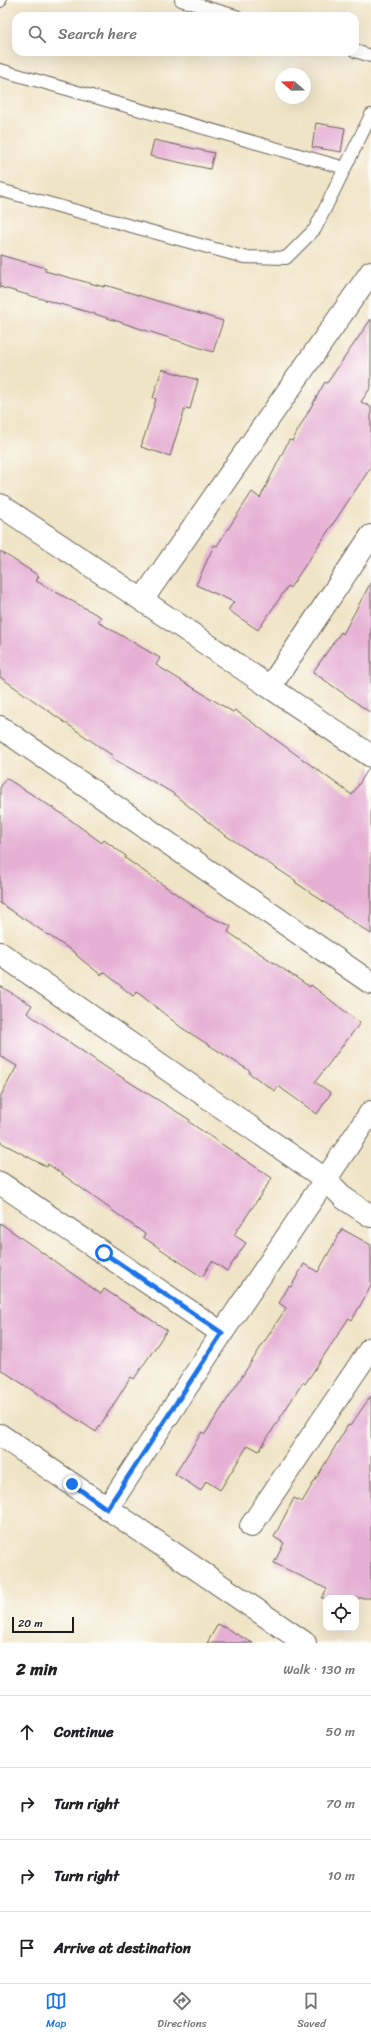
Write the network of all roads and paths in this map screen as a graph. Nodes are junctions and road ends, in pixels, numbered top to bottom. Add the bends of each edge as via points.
1 (181, 0) edge
2 (222, 12) edge
3 (359, 52) edge
4 (371, 56) edge
5 (0, 70) edge
6 (371, 115) edge
7 (345, 168) junction
8 (0, 190) edge
9 (371, 272) edge
10 (0, 505) edge
11 (371, 536) edge
12 (142, 600) junction
13 (270, 687) junction
14 (0, 727) edge
15 (371, 756) edge
16 (0, 953) edge
17 (371, 983) edge
18 (371, 1112) edge
19 (325, 1179) junction
20 (0, 1183) edge
21 (371, 1216) edge
22 (222, 1333) junction
23 (371, 1348) edge
24 (0, 1435) edge
25 (107, 1509) junction
26 (251, 1526) dead end
27 (305, 1643) edge

1 - 2 lane
3 - 4 lane
5 - 7 lane
6 - 7 lane
7 - 8 lane via 315,229 286,258 244,257
9 - 12 street
10 - 12 street
11 - 13 street
12 - 13 street
13 - 15 street
14 - 17 street
16 - 19 street
18 - 19 street
19 - 21 street via 345,1199
19 - 22 street
20 - 22 street
22 - 25 street
23 - 26 street
24 - 25 street
25 - 27 street

